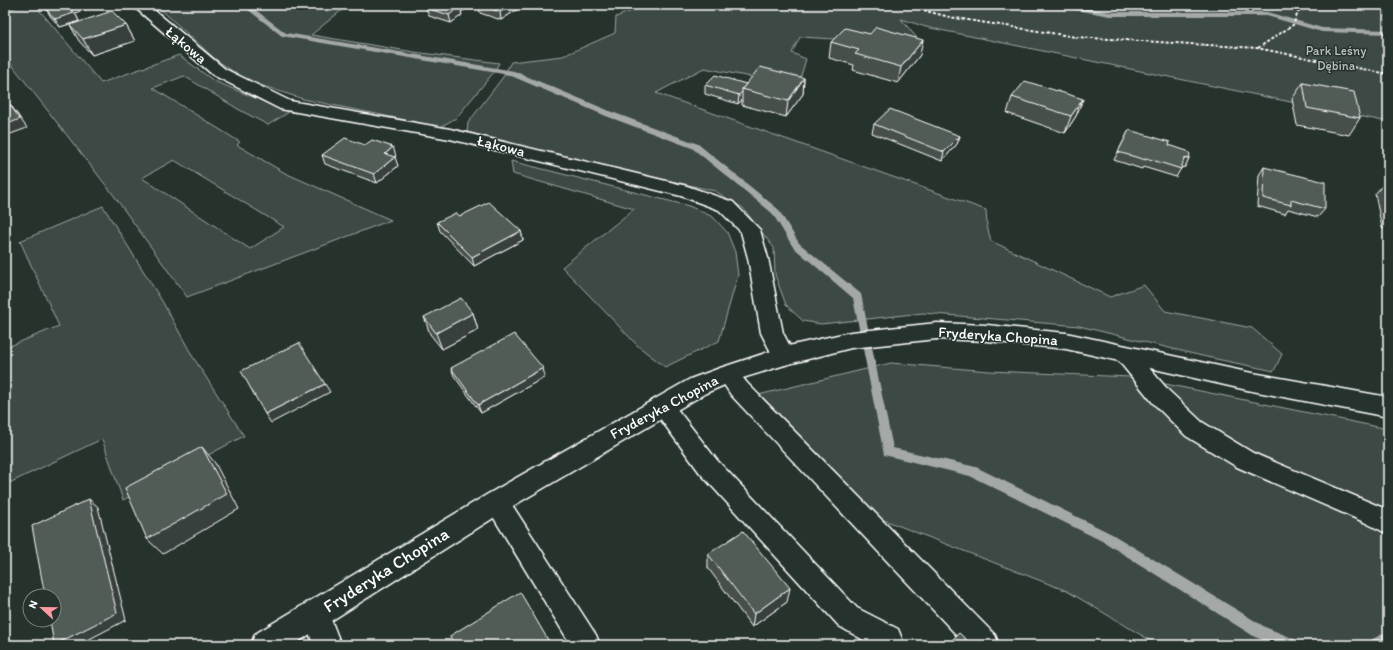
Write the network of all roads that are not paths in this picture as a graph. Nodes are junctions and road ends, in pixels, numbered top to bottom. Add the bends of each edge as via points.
1 (139, 5) edge
2 (1125, 354) junction
3 (784, 356) junction
4 (728, 374) junction
5 (662, 406) junction
6 (1388, 407) edge
7 (497, 502) junction
8 (1388, 523) edge
9 (316, 613) junction
10 (888, 638) dead end
11 (266, 645) edge
12 (328, 645) edge
13 (586, 645) edge
14 (985, 645) edge

1 - 3 street, Łąkowa via 219,72 286,105 450,134 687,192 726,206 750,230 772,333
2 - 3 street, Fryderyka Chopina via 1066,341 937,331 851,340
2 - 6 street, Fryderyka Chopina via 1247,381
2 - 8 lane via 1161,397 1194,430 1244,460 1374,514
3 - 4 street, Fryderyka Chopina
4 - 5 street, Fryderyka Chopina via 698,386
4 - 14 lane via 744,395
5 - 7 street, Fryderyka Chopina
5 - 10 lane via 708,466 848,617
7 - 9 street, Fryderyka Chopina
7 - 13 lane
9 - 11 street, Fryderyka Chopina
9 - 12 lane, Fryderyka Chopina

